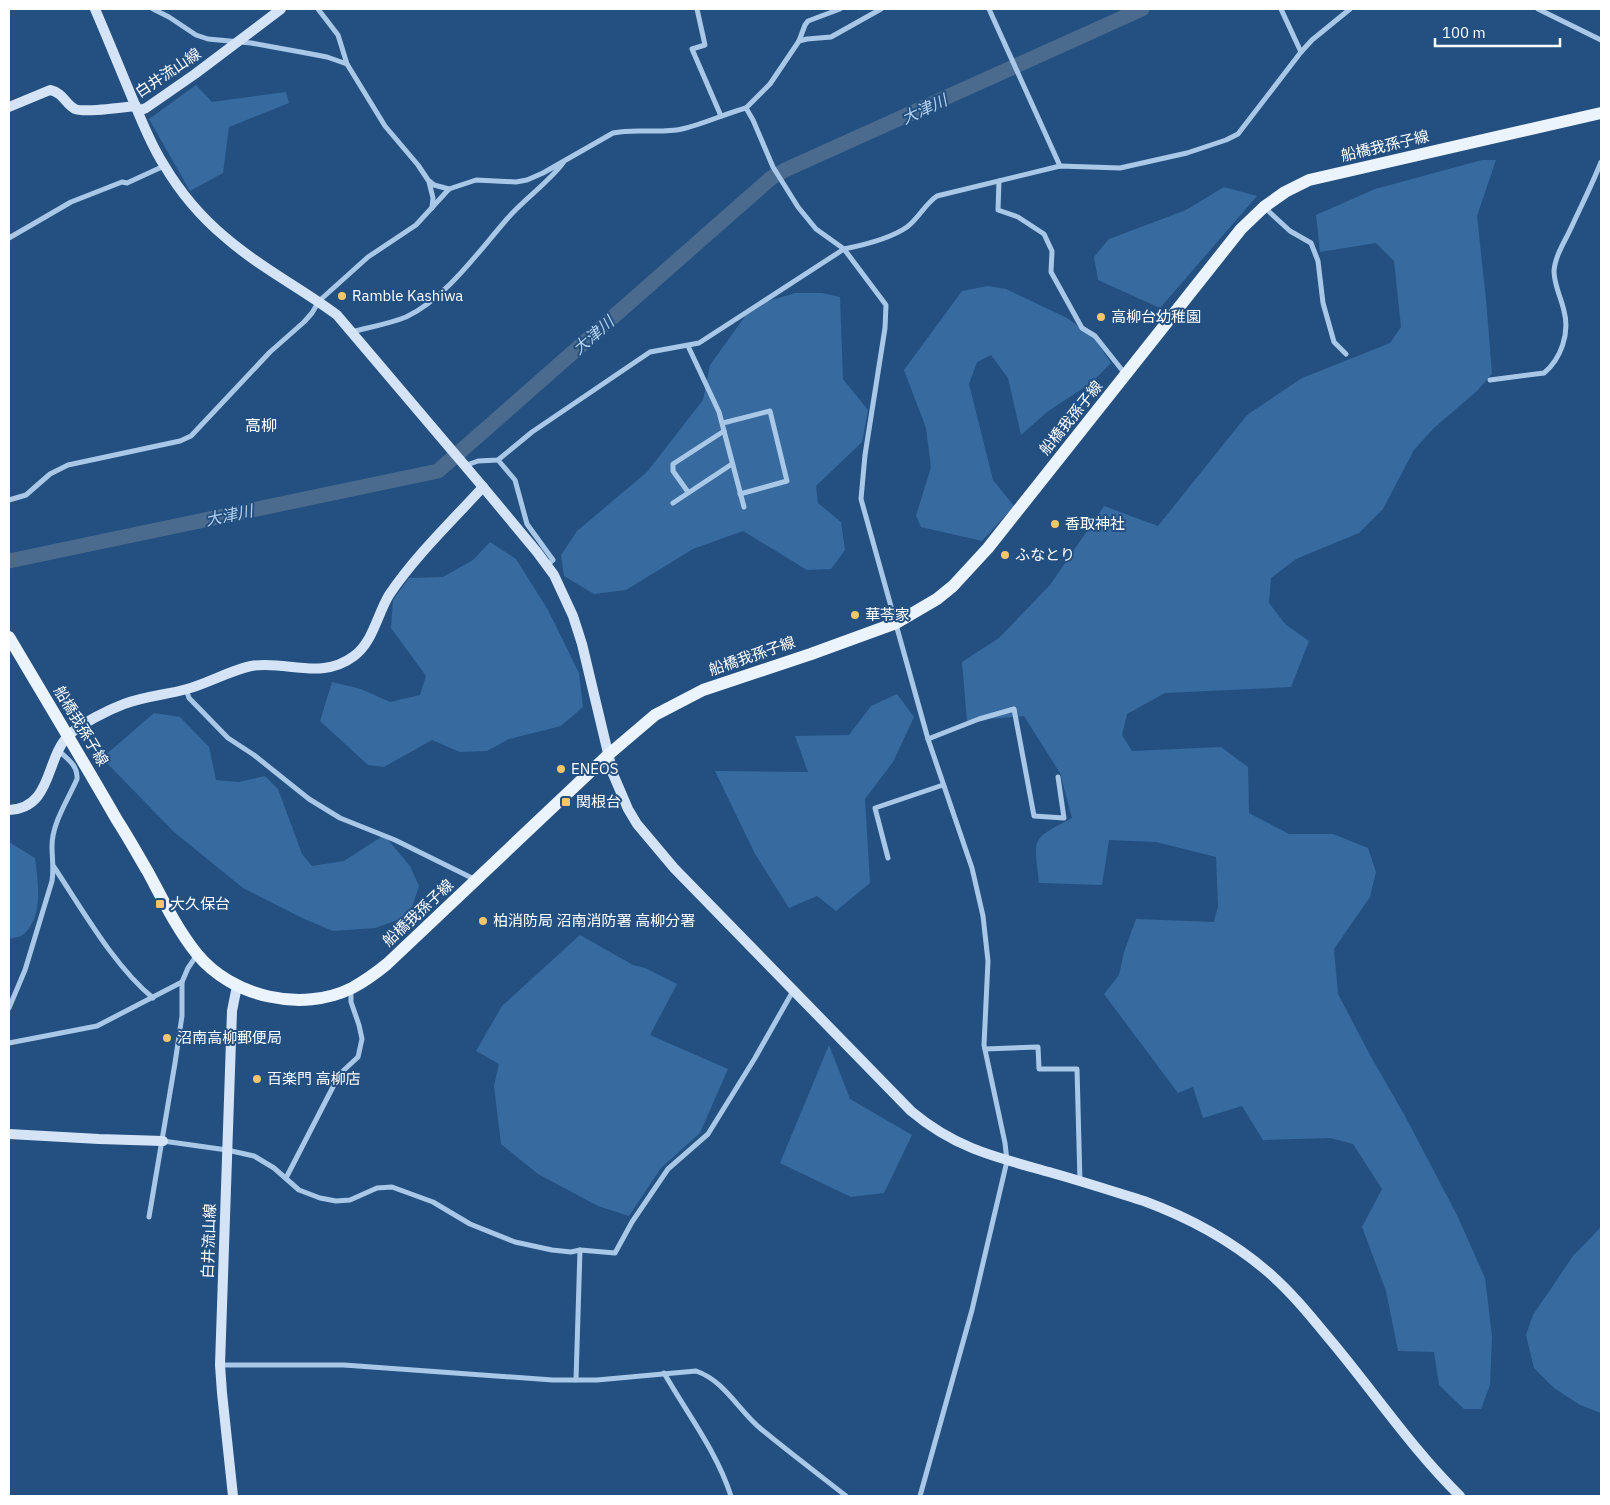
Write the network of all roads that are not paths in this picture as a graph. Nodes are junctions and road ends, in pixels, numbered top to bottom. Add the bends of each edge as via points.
1 (95, 9) edge
2 (153, 9) edge
3 (281, 9) edge
4 (318, 9) edge
5 (697, 9) edge
6 (840, 9) edge
7 (880, 9) edge
8 (989, 9) edge
9 (1281, 9) edge
10 (1350, 9) edge
11 (1538, 9) edge
12 (1601, 40) edge
13 (236, 42) junction
14 (799, 42) junction
15 (1301, 52) junction
16 (347, 64) junction
17 (9, 107) edge
18 (746, 108) junction
19 (137, 109) junction
20 (1601, 113) edge
21 (721, 116) junction
22 (565, 160) junction
23 (1601, 162) edge
24 (164, 166) junction
25 (1060, 166) junction
26 (428, 180) junction
27 (999, 181) junction
28 (448, 189) junction
29 (1264, 207) junction
30 (432, 208) junction
31 (9, 238) edge
32 (844, 250) junction
33 (319, 302) junction
34 (351, 332) junction
35 (688, 346) junction
36 (1346, 354) dead end
37 (1126, 375) junction
38 (1490, 380) dead end
39 (723, 424) junction
40 (724, 431) junction
41 (498, 460) junction
42 (463, 464) junction
43 (732, 464) junction
44 (483, 487) junction
45 (688, 492) junction
46 (740, 494) junction
47 (9, 500) edge
48 (673, 503) dead end
49 (744, 507) dead end
50 (547, 565) junction
51 (896, 623) junction
52 (9, 637) edge
53 (186, 689) junction
54 (68, 736) junction
55 (928, 739) junction
56 (60, 750) junction
57 (608, 754) junction
58 (1058, 777) dead end
59 (943, 785) junction
60 (9, 810) edge
61 (888, 858) dead end
62 (54, 866) junction
63 (476, 881) junction
64 (197, 954) junction
65 (182, 982) junction
66 (237, 986) junction
67 (351, 988) junction
68 (793, 990) junction
69 (153, 998) junction
70 (9, 1008) edge
71 (9, 1043) edge
72 (985, 1049) junction
73 (9, 1134) edge
74 (163, 1141) junction
75 (227, 1150) junction
76 (1007, 1161) junction
77 (286, 1178) junction
78 (1080, 1182) junction
79 (149, 1217) dead end
80 (580, 1250) junction
81 (220, 1364) junction
82 (664, 1374) junction
83 (576, 1380) junction
84 (233, 1496) edge
85 (730, 1496) edge
86 (846, 1496) edge
87 (920, 1496) edge
88 (1460, 1496) edge

1 - 19 street
2 - 13 street via 196,35
3 - 13 street, 白井流山線
4 - 16 street via 338,35
5 - 21 street via 705,45 692,48
6 - 14 street via 808,21
7 - 14 street via 831,37
8 - 25 street
9 - 15 street
10 - 15 street
11 - 12 street
13 - 16 street via 313,54
13 - 19 street, 白井流山線 via 146,108
14 - 18 street via 770,84
15 - 25 street via 1238,134 1226,140 1120,168
16 - 26 street via 384,126
17 - 19 street, 白井流山線 via 50,90 58,92 75,109 136,106
18 - 21 street
18 - 32 street via 773,167 798,207 816,228
19 - 24 street
20 - 29 main road, 船橋我孫子線 via 1309,180
21 - 22 street via 683,128 613,133
22 - 28 street via 527,180 476,180
22 - 34 street via 428,304 406,317
23 - 38 street via 1559,252 1554,270 1566,324 1559,354 1544,373
24 - 31 street via 71,202
24 - 33 street via 196,209 225,238
25 - 27 street
26 - 28 street
26 - 30 street
27 - 32 street via 937,196 907,227 895,234
27 - 37 street via 998,210 1018,217 1044,234 1052,251 1051,272 1082,328 1095,336
28 - 30 street
29 - 36 street via 1290,231 1310,242 1318,261 1323,303 1334,342
29 - 37 main road, 船橋我孫子線 via 1222,252
30 - 33 street via 416,225 368,257
32 - 35 street via 708,338
32 - 51 street via 886,305 884,337 864,455 861,499
33 - 34 street via 337,315
33 - 47 street via 308,318 270,352 191,436 68,465 50,474 26,495
34 - 42 street
35 - 39 street
35 - 41 street via 650,352 532,432
37 - 51 main road, 船橋我孫子線 via 972,567 937,598
39 - 40 street
39 - 46 street via 770,411 787,481
40 - 43 street
40 - 45 street via 674,464 672,471
41 - 42 street
41 - 50 street via 515,480 528,524 552,560
42 - 44 street
43 - 45 street
43 - 46 street
44 - 50 street
44 - 53 street via 412,564 388,596 366,643 352,658 324,668 250,666
45 - 48 street
46 - 49 street
50 - 57 street via 573,616
51 - 55 street
51 - 57 main road, 船橋我孫子線 via 703,690 656,715
52 - 54 main road, 船橋我孫子線
53 - 54 street via 145,696 123,704
53 - 63 street via 189,698 228,738 310,799 340,818 395,840
54 - 56 street
54 - 64 main road, 船橋我孫子線 via 174,922
55 - 58 street via 979,719 1014,710 1034,816 1064,818
55 - 59 street
56 - 60 street via 46,786 24,806
56 - 62 street via 73,764 77,779 54,830
57 - 63 main road, 船橋我孫子線
57 - 68 street via 621,792 637,824 674,868
59 - 61 street via 875,808
59 - 72 street via 964,842 983,916 988,961
62 - 69 street via 115,956
62 - 70 street via 26,970
63 - 67 main road, 船橋我孫子線 via 387,964
64 - 65 street
64 - 66 main road, 船橋我孫子線
65 - 69 street
65 - 74 street via 182,1016
66 - 67 main road, 船橋我孫子線 via 280,999 300,1000
66 - 75 street, 白井流山線 via 232,1011
67 - 77 street via 351,1002 362,1040 358,1057 335,1083
68 - 76 street via 928,1126 976,1151
68 - 80 street via 708,1134 668,1169 615,1252
69 - 71 street via 97,1026
72 - 76 street
72 - 78 street via 1038,1048 1039,1069 1077,1069
73 - 74 street
74 - 75 street
74 - 79 street
75 - 77 street via 263,1160
75 - 81 street, 白井流山線
76 - 78 street
76 - 87 street via 976,1294
77 - 80 street via 299,1190 336,1201 350,1200 377,1188 392,1187 433,1202 470,1224 501,1237 552,1250
78 - 88 street via 1180,1215 1233,1245 1269,1273 1318,1324 1424,1458
80 - 83 street
81 - 83 street via 344,1365
81 - 84 street, 白井流山線
82 - 83 street
82 - 85 street via 704,1440
82 - 86 street via 696,1371 708,1376 759,1428

